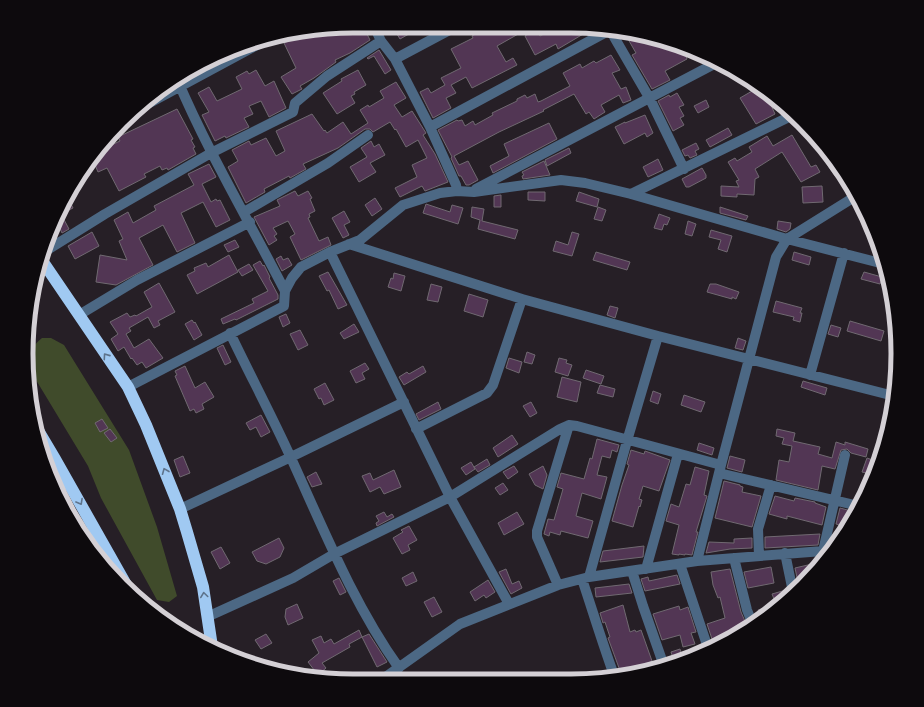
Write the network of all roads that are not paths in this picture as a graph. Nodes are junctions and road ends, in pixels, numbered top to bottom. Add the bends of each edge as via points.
1 (377, 33) edge
2 (445, 33) edge
3 (601, 35) edge
4 (614, 36) edge
5 (381, 41) junction
6 (233, 56) edge
7 (395, 59) junction
8 (711, 66) edge
9 (192, 76) edge
10 (180, 84) edge
11 (650, 98) junction
12 (787, 118) edge
13 (430, 127) junction
14 (368, 135) dead end
15 (211, 153) junction
16 (684, 169) junction
17 (457, 191) junction
18 (474, 192) junction
19 (631, 194) junction
20 (851, 199) edge
21 (244, 212) junction
22 (250, 222) junction
23 (787, 239) junction
24 (349, 244) junction
25 (51, 248) edge
26 (330, 252) junction
27 (844, 253) junction
28 (877, 262) edge
29 (46, 266) edge
30 (286, 291) junction
31 (522, 299) junction
32 (79, 315) junction
33 (230, 333) junction
34 (658, 336) junction
35 (748, 359) junction
36 (810, 375) junction
37 (128, 387) junction
38 (888, 395) edge
39 (404, 402) junction
40 (569, 425) junction
41 (416, 429) junction
42 (627, 441) junction
43 (678, 454) junction
44 (845, 455) dead end
45 (291, 457) junction
46 (53, 465) edge
47 (720, 469) junction
48 (770, 485) junction
49 (450, 497) junction
50 (834, 500) junction
51 (853, 505) edge
52 (180, 508) junction
53 (91, 522) junction
54 (83, 526) edge
55 (827, 546) edge
56 (822, 552) edge
57 (785, 553) junction
58 (334, 554) junction
59 (759, 556) junction
60 (734, 558) junction
61 (697, 561) junction
62 (680, 564) junction
63 (115, 567) edge
64 (646, 569) junction
65 (632, 571) junction
66 (585, 578) junction
67 (558, 585) junction
68 (792, 585) edge
69 (509, 604) junction
70 (207, 617) junction
71 (751, 619) edge
72 (211, 640) edge
73 (707, 644) edge
74 (662, 660) edge
75 (399, 668) junction
76 (612, 671) edge
77 (390, 674) edge

1 - 5 street
2 - 7 street
3 - 13 street
4 - 11 street
5 - 7 street
5 - 15 street via 327,76 295,103 293,112
6 - 9 street
7 - 13 street
8 - 11 street
10 - 15 street
11 - 16 street
11 - 18 street via 477,188
12 - 16 street
13 - 17 street
14 - 21 street via 328,163
15 - 21 street
15 - 25 street
16 - 19 street
17 - 18 street
17 - 24 street via 440,193 403,205 360,240
18 - 19 street via 561,180
19 - 23 street
20 - 23 street
21 - 22 street
22 - 30 street
22 - 32 street via 137,280
23 - 27 street
23 - 35 street via 776,257
24 - 26 street
24 - 31 street
26 - 30 street via 301,267
26 - 39 street
27 - 28 street
27 - 36 street
29 - 32 highway
30 - 33 street via 284,306
31 - 34 street
31 - 41 street via 493,385 487,393
37 -> 32 highway
33 - 37 street
33 - 45 street
34 - 35 street
34 - 42 street
35 - 36 street
35 - 47 street
36 - 38 street
52 -> 37 highway
39 - 41 street
39 - 45 street
40 - 42 street
40 - 49 street
40 - 67 street via 536,531
41 - 49 street
42 - 43 street
42 - 66 street
43 - 47 street
43 - 64 street
44 - 50 street
45 - 52 street
45 - 58 street
46 -> 53 highway
47 - 48 street
47 - 61 street
48 - 50 street
48 - 59 street via 758,529
49 - 58 street
49 - 69 street
50 - 51 street
50 - 55 street
70 -> 52 highway via 203,587
53 - 54 street
53 - 63 highway
56 - 57 street
57 - 59 street
57 - 68 street
58 - 70 street via 293,578
58 - 75 street via 357,599
59 - 60 street
60 - 61 street
60 - 71 street
61 - 62 street
62 - 64 street
62 - 73 street
64 - 65 street
65 - 66 street
65 - 74 street
66 - 67 street
66 - 76 street via 600,639
67 - 69 street
69 - 75 street via 460,624
70 - 72 highway
75 - 77 street

